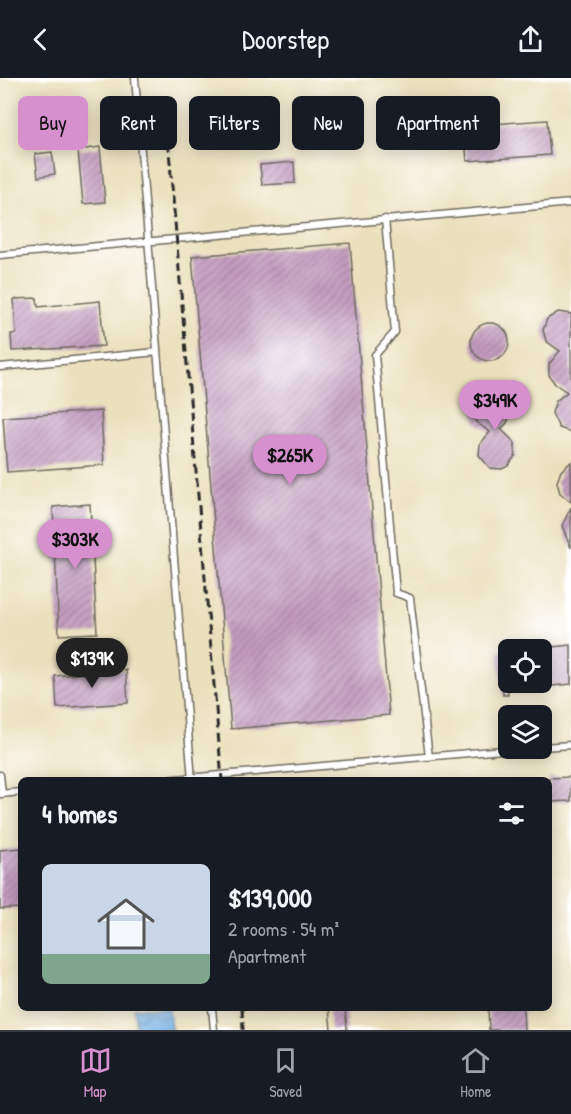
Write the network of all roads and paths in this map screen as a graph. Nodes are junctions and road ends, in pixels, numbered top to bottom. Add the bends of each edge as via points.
1 (135, 78) edge
2 (571, 202) edge
3 (385, 219) junction
4 (147, 239) junction
5 (0, 255) edge
6 (157, 352) junction
7 (0, 367) edge
8 (571, 745) edge
9 (552, 746) edge
10 (498, 751) edge
11 (429, 757) junction
12 (0, 775) edge
13 (192, 777) edge
14 (214, 777) edge
15 (18, 792) edge
16 (1, 794) edge
17 (212, 1011) edge
18 (214, 1030) edge

1 - 4 lane
2 - 3 lane
3 - 4 lane
3 - 11 lane via 394,332 375,355 396,593 410,598
4 - 5 lane
4 - 6 lane
6 - 7 lane
6 - 13 lane
8 - 9 lane
10 - 11 lane
11 - 14 lane
12 - 16 lane
15 - 16 lane
17 - 18 lane

